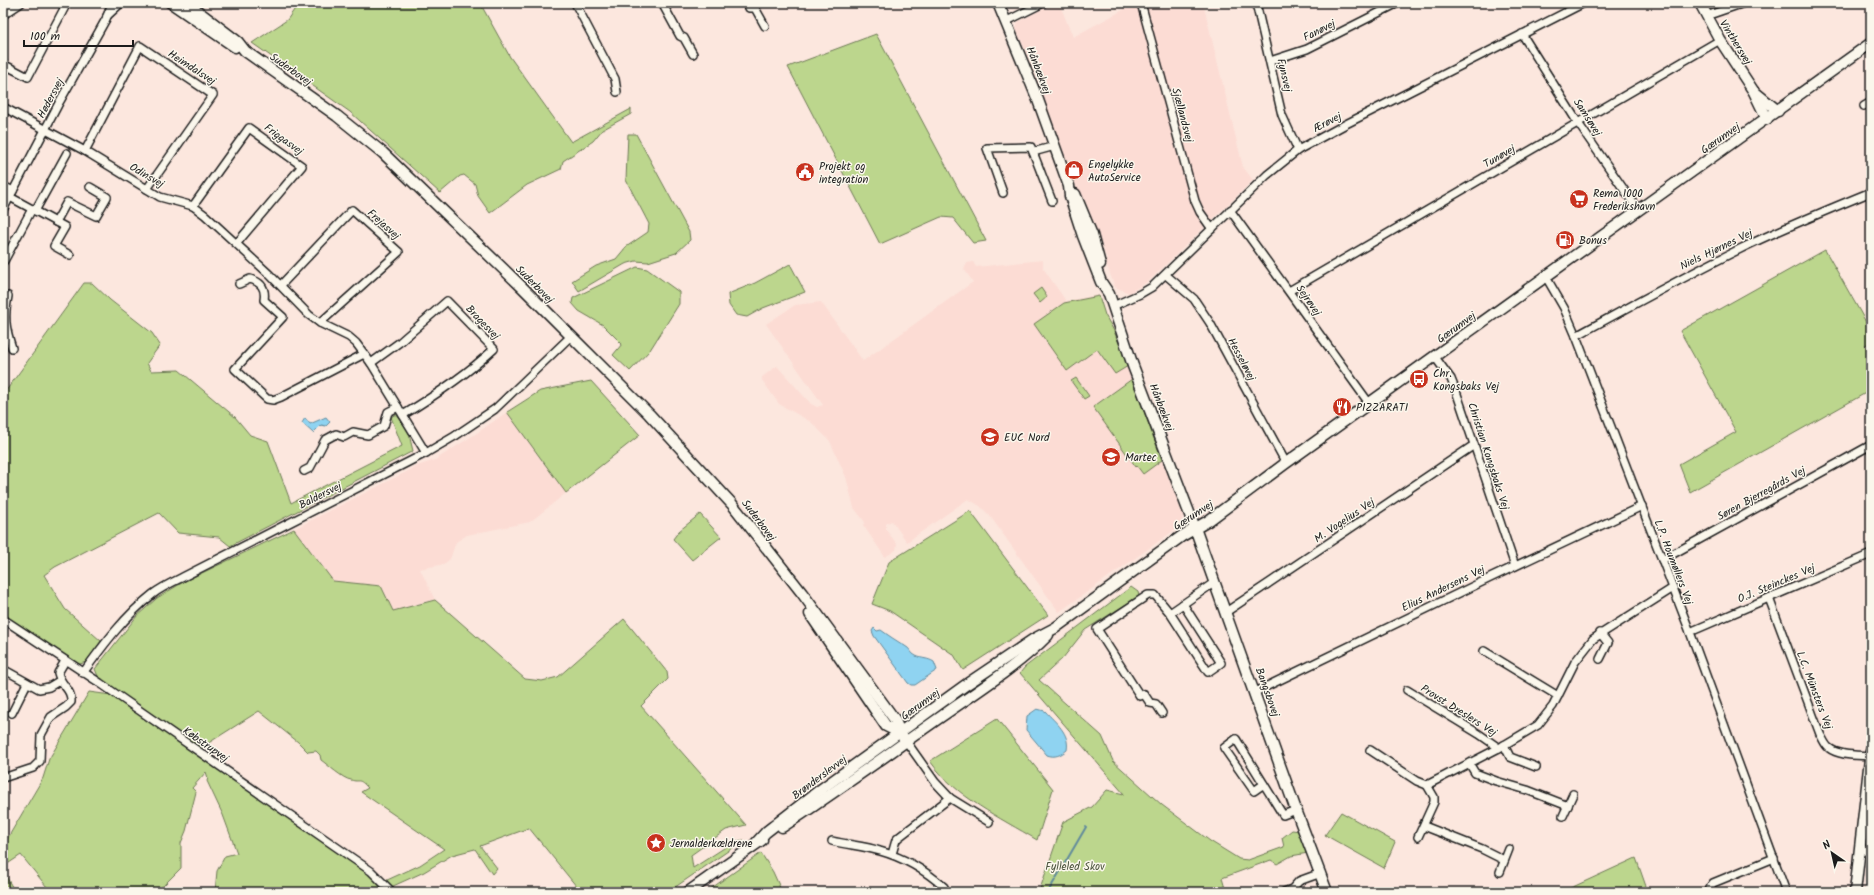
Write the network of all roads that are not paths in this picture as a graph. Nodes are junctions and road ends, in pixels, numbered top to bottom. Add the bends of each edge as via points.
1 (21, 3) edge
2 (67, 3) edge
3 (112, 3) edge
4 (121, 3) edge
5 (171, 3) edge
6 (187, 3) edge
7 (575, 3) edge
8 (662, 3) edge
9 (746, 3) edge
10 (998, 3) edge
11 (1043, 3) edge
12 (1141, 3) edge
13 (1256, 3) edge
14 (1398, 3) edge
15 (1584, 3) edge
16 (1700, 3) edge
17 (1744, 3) edge
18 (3, 15) edge
19 (107, 16) junction
20 (1706, 16) junction
21 (1007, 21) junction
22 (765, 26) dead end
23 (1522, 34) junction
24 (1720, 40) junction
25 (1871, 44) edge
26 (245, 50) junction
27 (693, 54) dead end
28 (1270, 61) junction
29 (3, 64) edge
30 (617, 92) dead end
31 (1754, 92) junction
32 (1871, 102) edge
33 (1864, 106) dead end
34 (3, 107) edge
35 (1778, 111) junction
36 (1767, 119) junction
37 (1578, 123) junction
38 (46, 130) junction
39 (1055, 146) junction
40 (1298, 150) junction
41 (85, 151) junction
42 (1033, 152) junction
43 (67, 153) dead end
44 (3, 186) edge
45 (90, 187) dead end
46 (147, 189) junction
47 (1871, 192) edge
48 (1003, 193) dead end
49 (11, 194) junction
50 (1052, 201) dead end
51 (193, 206) junction
52 (3, 210) edge
53 (34, 210) junction
54 (1230, 210) junction
55 (1638, 210) junction
56 (56, 222) junction
57 (1212, 229) junction
58 (237, 243) junction
59 (70, 255) dead end
60 (4, 261) edge
61 (269, 274) junction
62 (1166, 275) junction
63 (1546, 277) junction
64 (240, 284) dead end
65 (260, 284) junction
66 (281, 285) junction
67 (1289, 291) junction
68 (8, 296) dead end
69 (1113, 306) junction
70 (4, 314) edge
71 (320, 323) junction
72 (571, 336) junction
73 (1576, 336) junction
74 (12, 348) dead end
75 (364, 354) junction
76 (1435, 357) junction
77 (371, 363) junction
78 (1369, 404) junction
79 (398, 407) junction
80 (403, 415) junction
81 (1474, 445) junction
82 (1871, 445) edge
83 (426, 453) junction
84 (1286, 462) junction
85 (304, 471) dead end
86 (1642, 506) junction
87 (1195, 528) junction
88 (1871, 554) edge
89 (1662, 560) junction
90 (1515, 566) junction
91 (1215, 582) junction
92 (1673, 588) junction
93 (1769, 598) junction
94 (1182, 604) junction
95 (1226, 612) junction
96 (1170, 613) junction
97 (3, 619) edge
98 (1690, 632) junction
99 (1600, 633) junction
100 (1484, 651) dead end
101 (1600, 659) dead end
102 (65, 661) junction
103 (3, 669) edge
104 (83, 673) junction
105 (60, 680) junction
106 (27, 683) junction
107 (1407, 690) dead end
108 (1255, 692) junction
109 (1558, 696) junction
110 (12, 713) dead end
111 (1162, 713) dead end
112 (903, 737) junction
113 (1501, 746) junction
114 (1370, 750) dead end
115 (1871, 753) edge
116 (1469, 763) junction
117 (1536, 767) dead end
118 (3, 778) edge
119 (1264, 784) junction
120 (1427, 785) junction
121 (1573, 794) dead end
122 (950, 798) junction
123 (1568, 806) junction
124 (1296, 810) junction
125 (1563, 816) dead end
126 (989, 822) dead end
127 (1424, 826) junction
128 (1418, 837) dead end
129 (832, 840) dead end
130 (1509, 849) dead end
131 (1859, 850) junction
132 (1871, 850) edge
133 (892, 854) junction
134 (1774, 858) junction
135 (1504, 860) junction
136 (1500, 872) dead end
137 (1321, 873) junction
138 (944, 887) dead end
139 (392, 892) edge
140 (688, 892) edge
141 (1284, 892) edge
142 (1328, 892) edge
143 (1710, 892) edge
144 (1786, 892) edge
145 (1855, 892) edge

1 - 18 street
2 - 29 street via 28,77
3 - 19 street, Hødersvej
4 - 19 street, Hødersvej
5 - 26 street, Suderbovej via 234,47
6 - 26 street, Suderbovej
7 - 30 street via 615,79
8 - 27 street
9 - 22 street via 749,8 755,8
10 - 21 street, Hånbækvej
11 - 21 street
12 - 57 street, Sjællandsvej via 1196,201
13 - 28 street, Fynsvej
14 - 28 street, Fanøvej via 1307,49
15 - 23 street, Ærøvej
16 - 20 street, Vinthersvej
17 - 20 street
19 - 38 street, Hødersvej
20 - 24 street, Vinthersvej
21 - 39 street, Hånbækvej
23 - 37 street, Samsøvej
23 - 40 street, Ærøvej
24 - 31 street, Vinthersvej
24 - 37 street, Tunøvej
25 - 35 street, Gærumvej
26 - 72 street, Suderbovej via 337,116 383,153
28 - 40 street, Fynsvej via 1282,116
31 - 35 street, Vinthersvej
31 - 36 street, Vinthersvej
32 - 33 street
34 - 38 street, Odinsvej
35 - 36 street, Gærumvej
36 - 55 street, Gærumvej
37 - 55 street, Samsøvej
37 - 67 street, Tunøvej
38 - 41 street, Odinsvej
38 - 49 street, Hødersvej
39 - 42 street
39 - 69 street, Hånbækvej via 1082,236
40 - 54 street, Ærøvej
41 - 46 street, Odinsvej
41 - 46 street, Heimdalsvej via 140,46 213,95
42 - 48 street via 1031,147 987,148
42 - 50 street
43 - 53 street
44 - 49 street
45 - 56 street via 107,197 96,216 67,202
46 - 51 street, Odinsvej via 160,196
47 - 73 street, Niels Hjørnes Vej via 1740,249
49 - 52 street, Hødersvej
49 - 53 street
51 - 58 street, Odinsvej
51 - 58 street, Friggasvej via 249,128 302,166
53 - 56 street
53 - 60 street
54 - 57 street, Ærøvej
54 - 67 street, Sejrøvej
55 - 63 street, Gærumvej
56 - 59 street via 65,227 54,246
57 - 62 street, Ærøvej
58 - 61 street, Odinsvej
61 - 65 street
61 - 66 street, Odinsvej
62 - 69 street, Ærøvej via 1140,294
62 - 84 street, Hesseløvej via 1194,298
63 - 73 street, L.P. Houmøllers Vej via 1556,292
63 - 76 street, Gærumvej
64 - 65 street via 250,279
65 - 75 street via 265,293 264,300 282,317 235,369 267,399 281,397
66 - 71 street, Odinsvej
66 - 71 street, Frejasvej via 352,210 399,252
67 - 78 street, Sejrøvej
68 - 70 street
69 - 87 street, Hånbækvej
70 - 74 street
71 - 75 street, Odinsvej via 349,337
72 - 83 street, Baldersvej via 495,409
72 - 112 street, Suderbovej via 694,461 732,504 802,593 895,720
73 - 86 street, L.P. Houmøllers Vej
75 - 77 street, Odinsvej
76 - 78 street, Gærumvej
76 - 81 street, Christian Kongsbaks Vej via 1455,389
77 - 79 street, Odinsvej
77 - 80 street, Bragesvej via 410,334 447,301 494,349 468,372
78 - 84 street, Gærumvej
79 - 80 street, Odinsvej
79 - 85 street via 388,412 384,426 368,434 336,434 325,440 310,468
80 - 83 street, Odinsvej
81 - 90 street, Christian Kongsbaks Vej
81 - 95 street, M. Vogelius Vej
82 - 89 street, Søren Bjerregårds Vej
83 - 104 street, Baldersvej via 154,593 110,636
84 - 87 street, Gærumvej
86 - 89 street, L.P. Houmøllers Vej
86 - 90 street, Elius Andersens Vej
87 - 91 street, Bangsbovej
87 - 112 street, Gærumvej via 1055,628 1034,639 974,680
88 - 93 street, O.J. Steinckes Vej
89 - 92 street, L.P. Houmøllers Vej
90 - 108 street, Elius Andersens Vej
91 - 94 street
91 - 95 street, Bangsbovej
92 - 98 street, L.P. Houmøllers Vej
92 - 99 street, Provst Dreslers Vej
93 - 98 street, O.J. Steinckes Vej
93 - 115 street, L.C. Münsters Vej via 1826,745 1830,749 1844,753
94 - 96 street
94 - 96 street via 1221,663 1208,672
95 - 108 street, Bangsbovej
96 - 111 street via 1155,595 1148,595 1097,629 1140,696 1144,694
97 - 102 street, Købstrupvej
98 - 134 street, L.P. Houmøllers Vej
99 - 101 street via 1608,643
99 - 109 street, Provst Dreslers Vej via 1575,662
100 - 109 street
102 - 104 street, Købstrupvej
102 - 105 street via 58,673
103 - 106 street
104 - 139 street, Købstrupvej via 371,871
105 - 106 street via 45,689
105 - 118 street via 70,693 71,702 51,717 41,734 40,761 33,768
106 - 110 street
107 - 113 street, Provst Dreslers Vej
108 - 124 street, Bangsbovej
109 - 113 street, Provst Dreslers Vej via 1538,725
112 - 122 street via 935,782
112 - 140 street, Brønderslevvej via 820,790 766,832 756,843
113 - 116 street, Provst Dreslers Vej
113 - 117 street, Provst Dreslers Vej via 1510,757
114 - 120 street
115 - 131 street
116 - 120 street, Provst Dreslers Vej
116 - 123 street via 1475,773
119 - 119 street via 1254,791 1224,748 1236,739
119 - 124 street via 1283,815
120 - 127 street via 1434,802
121 - 123 street
122 - 126 street
122 - 133 street via 899,837
123 - 125 street
124 - 137 street, Bangsbovej
127 - 128 street
127 - 135 street
129 - 133 street
130 - 135 street
131 - 132 street
131 - 145 street
133 - 138 street via 910,862
134 - 143 street via 1713,883
134 - 144 street, L.P. Houmøllers Vej
135 - 136 street
137 - 141 street via 1299,881 1292,889
137 - 142 street, Bangsbovej

